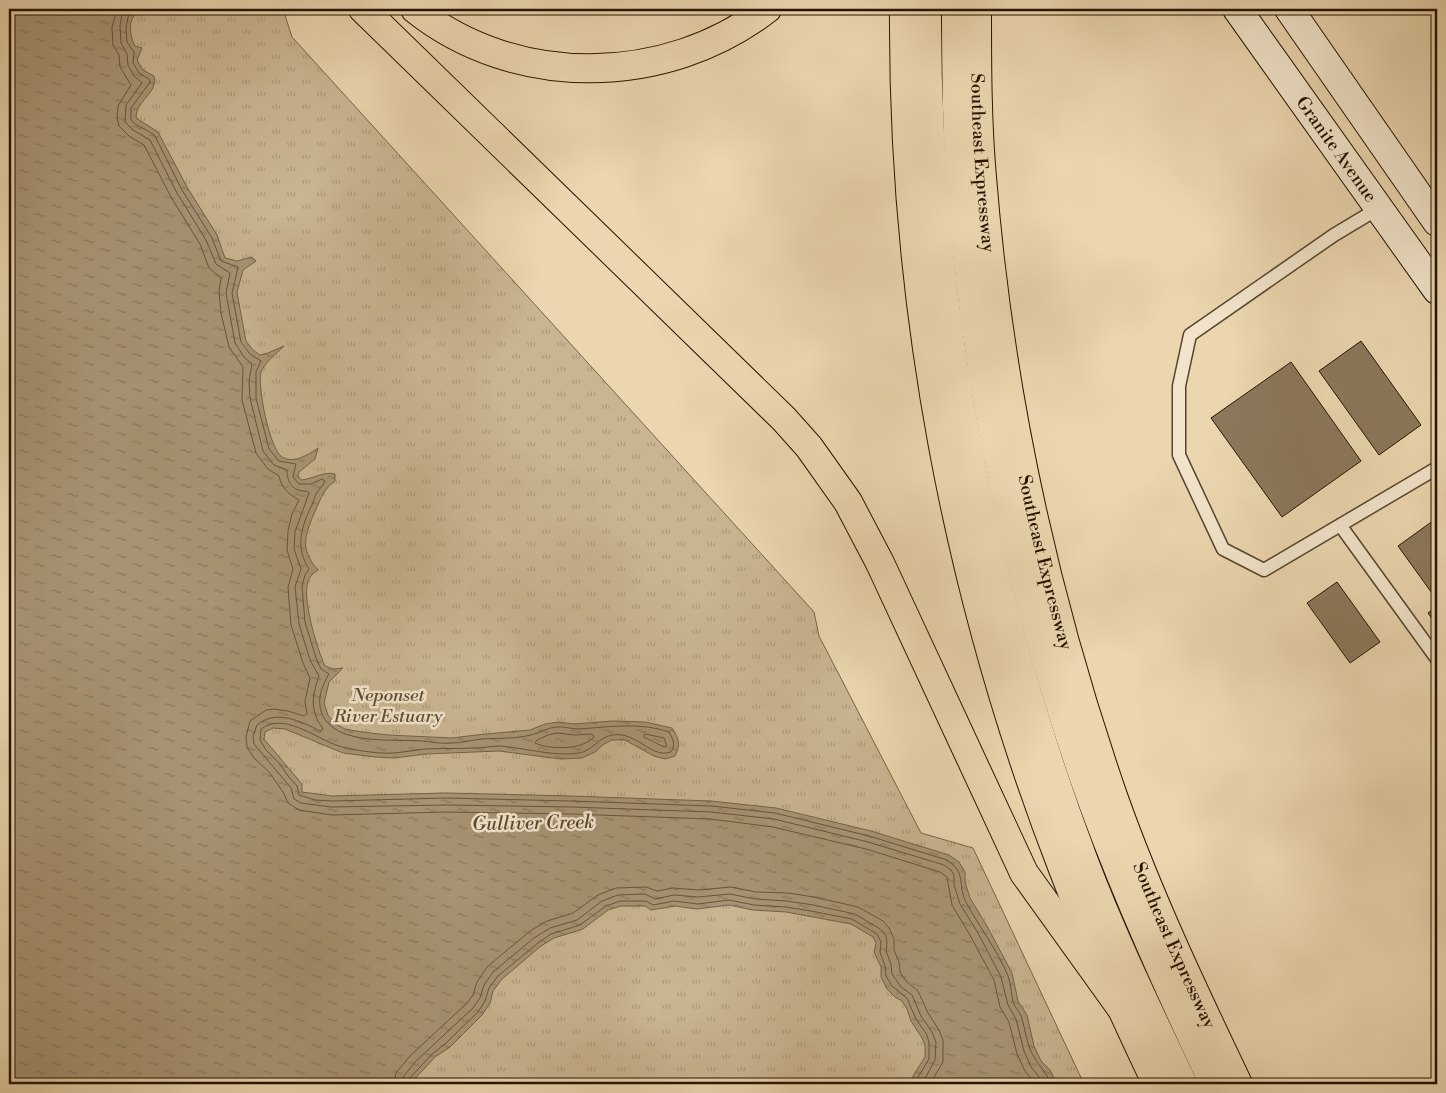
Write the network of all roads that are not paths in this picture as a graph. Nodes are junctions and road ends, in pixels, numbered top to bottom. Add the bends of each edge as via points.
1 (363, 9) edge
2 (415, 9) edge
3 (767, 9) edge
4 (904, 9) edge
5 (927, 9) edge
6 (956, 9) edge
7 (977, 9) edge
8 (1237, 9) edge
9 (1288, 9) edge
10 (1379, 208) junction
11 (1437, 222) edge
12 (1437, 290) edge
13 (1437, 468) edge
14 (1340, 525) junction
15 (1437, 659) edge
16 (1124, 1012) junction
17 (1157, 1084) edge
18 (1183, 1084) edge
19 (1214, 1084) edge
20 (1238, 1084) edge

1 - 16 highway via 809,447 848,502 880,563 1024,873
2 - 3 highway via 461,38 519,60 556,67 597,68 635,65 698,49
4 - 16 highway via 914,237 938,416 956,511 977,601 1031,780 1062,868
5 - 18 highway via 930,141 937,235 963,422 998,586 1026,689 1084,860 1120,949
6 - 19 highway via 960,176 969,268 982,368 1015,539 1040,636 1094,804 1163,976
7 - 20 highway, Southeast Expressway via 981,175 990,266 1017,444 1036,534 1058,622 1114,797 1179,959
8 - 10 main road, Granite Avenue
9 - 11 main road
10 - 12 main road, Granite Avenue
10 - 14 lane via 1334,235 1190,335 1178,386 1180,455 1223,549 1264,570
13 - 14 lane
14 - 15 lane
16 - 17 highway

